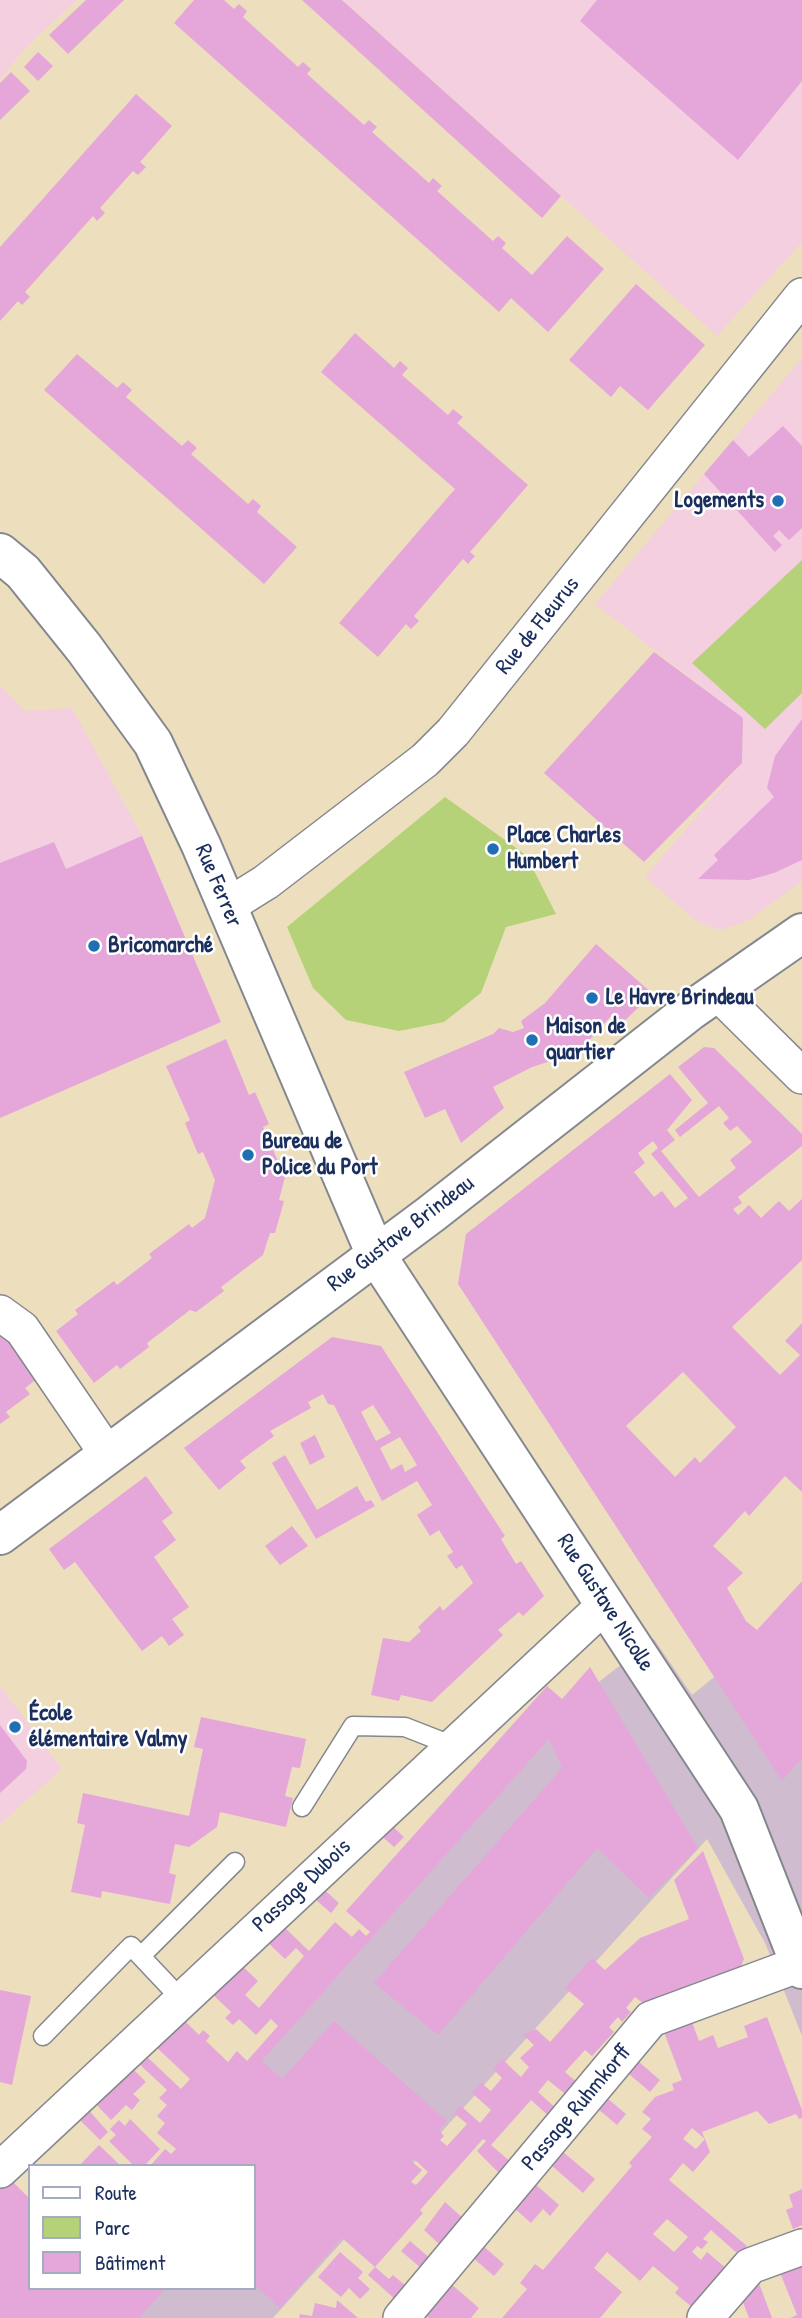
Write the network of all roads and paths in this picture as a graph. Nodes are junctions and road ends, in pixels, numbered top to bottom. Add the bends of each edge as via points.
1 (802, 296) edge
2 (0, 553) edge
3 (226, 907) junction
4 (802, 933) edge
5 (717, 992) junction
6 (802, 1076) edge
7 (376, 1255) junction
8 (0, 1313) edge
9 (108, 1455) junction
10 (0, 1535) edge
11 (606, 1604) junction
12 (451, 1745) junction
13 (302, 1807) dead end
14 (235, 1862) dead end
15 (141, 1956) junction
16 (801, 1967) edge
17 (182, 2000) junction
18 (43, 2036) dead end
19 (0, 2170) edge
20 (802, 2247) edge
21 (401, 2318) edge
22 (705, 2318) edge

1 - 3 street, Rue de Fleurus via 453,732 425,760 277,874
2 - 3 street, Rue Ferrer via 23,572 85,648 153,743
3 - 7 street, Rue Ferrer
4 - 5 street, Rue Gustave Brindeau
5 - 6 street
5 - 7 street, Rue Gustave Brindeau
7 - 9 street, Rue Gustave Brindeau
7 - 11 street, Rue Gustave Nicolle
8 - 9 street via 22,1329
9 - 10 street, Rue Gustave Brindeau
11 - 12 street, Passage Dubois
11 - 16 street, Rue Gustave Nicolle via 739,1809
12 - 13 lane via 404,1727 352,1726
12 - 17 street, Passage Dubois
14 - 15 lane
15 - 17 lane
15 - 18 lane via 131,1946
16 - 21 street, Passage Ruhmkorff via 651,2019
17 - 19 street, Passage Dubois
20 - 22 street via 750,2266

